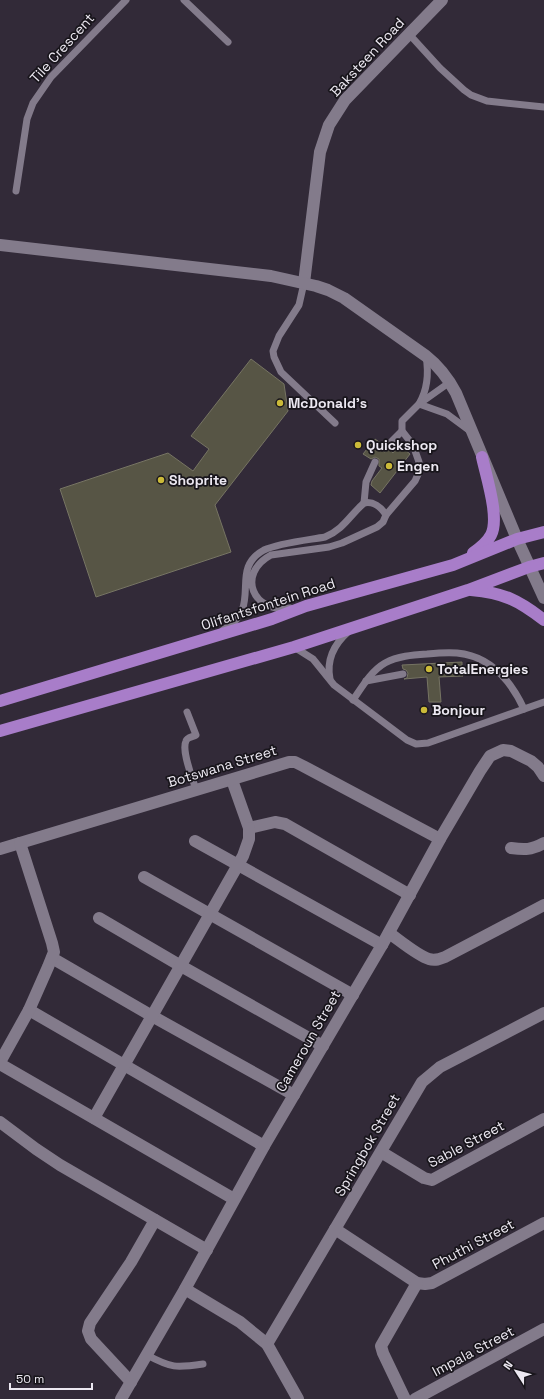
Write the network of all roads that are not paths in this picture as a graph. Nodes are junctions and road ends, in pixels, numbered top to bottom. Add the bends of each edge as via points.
1 (126, 0) edge
2 (184, 0) edge
3 (442, 0) edge
4 (409, 34) junction
5 (228, 42) dead end
6 (544, 107) edge
7 (16, 191) dead end
8 (0, 245) edge
9 (304, 283) junction
10 (426, 356) junction
11 (450, 382) junction
12 (419, 404) junction
13 (335, 423) dead end
14 (402, 431) junction
15 (473, 434) junction
16 (386, 447) dead end
17 (482, 458) junction
18 (375, 462) dead end
19 (364, 503) junction
20 (386, 515) junction
21 (544, 532) edge
22 (517, 540) junction
23 (544, 563) edge
24 (454, 565) junction
25 (529, 567) junction
26 (468, 590) junction
27 (544, 598) edge
28 (306, 606) junction
29 (544, 620) edge
30 (353, 629) junction
31 (201, 641) junction
32 (294, 647) junction
33 (462, 670) dead end
34 (497, 670) junction
35 (403, 674) dead end
36 (366, 681) junction
37 (331, 683) junction
38 (353, 700) junction
39 (0, 701) edge
40 (544, 702) edge
41 (524, 709) junction
42 (187, 712) dead end
43 (0, 731) edge
44 (544, 776) edge
45 (232, 780) junction
46 (196, 790) junction
47 (249, 828) junction
48 (440, 839) junction
49 (195, 841) dead end
50 (20, 843) junction
51 (544, 843) edge
52 (511, 848) dead end
53 (0, 849) edge
54 (239, 864) junction
55 (144, 877) dead end
56 (410, 894) junction
57 (544, 905) edge
58 (211, 914) junction
59 (99, 918) dead end
60 (389, 933) junction
61 (382, 945) junction
62 (52, 958) junction
63 (180, 966) junction
64 (353, 995) junction
65 (29, 1010) junction
66 (544, 1013) edge
67 (152, 1016) junction
68 (323, 1046) junction
69 (0, 1063) edge
70 (125, 1065) junction
71 (294, 1095) junction
72 (94, 1118) junction
73 (544, 1119) edge
74 (0, 1122) edge
75 (264, 1146) junction
76 (381, 1152) junction
77 (234, 1199) junction
78 (155, 1220) junction
79 (544, 1223) edge
80 (335, 1230) junction
81 (206, 1250) junction
82 (417, 1283) junction
83 (185, 1289) junction
84 (544, 1329) edge
85 (267, 1344) junction
86 (147, 1355) junction
87 (203, 1364) dead end
88 (132, 1382) junction
89 (122, 1399) edge
90 (298, 1399) edge
91 (405, 1399) edge
92 (415, 1399) edge

1 - 7 lane, Tile Crescent via 51,77 32,103 27,119
2 - 5 lane
3 - 4 street, Baksteen Road
4 - 6 lane via 440,68 471,95 487,101
4 - 9 street, Baksteen Road via 345,100 329,125 320,152
8 - 9 street
9 - 10 street via 344,298
9 - 13 lane via 299,305 279,336 273,352 274,357 281,372
10 - 11 street
10 - 12 lane via 426,388
11 - 12 lane
11 - 15 street
12 - 14 lane via 404,418
12 - 15 lane via 447,414
14 - 16 lane
14 - 20 lane via 413,445 420,470 415,482
15 - 17 street
17 - 22 street
17 - 24 main road via 495,516 492,534 469,556
18 - 19 lane via 366,482
19 - 20 lane via 375,504
19 - 31 lane via 335,532 325,537 273,547 256,556 246,574 245,604 240,616
20 - 28 lane via 383,522 377,526 342,543 276,554 259,565 252,586 262,602 278,609
21 - 22 main road, Olifantsfontein Road
22 - 24 main road, Olifantsfontein Road
22 - 25 street
23 - 25 main road
24 - 28 main road, Olifantsfontein Road
25 - 26 main road
25 - 27 street
26 - 29 main road via 510,598
26 - 30 main road
28 - 31 main road, Olifantsfontein Road
30 - 32 main road
30 - 37 lane via 331,652
31 - 39 main road, Olifantsfontein Road
32 - 37 lane via 313,659
32 - 43 main road
33 - 34 lane
34 - 36 lane via 478,659 457,653 410,655 384,664
34 - 41 lane via 514,690
35 - 36 lane
36 - 38 lane
37 - 38 lane
38 - 41 lane via 408,740 420,745
40 - 41 lane
42 - 46 lane via 196,735 185,741 184,750
44 - 48 street, Cameroun Street via 538,767 510,751 504,750 490,756
45 - 46 street, Botswana Street
45 - 47 street
45 - 48 street, Botswana Street via 295,762
46 - 50 street, Botswana Street
47 - 54 street via 247,848
47 - 56 street via 275,822 285,824
48 - 56 street, Cameroun Street
49 - 54 street
50 - 53 street, Botswana Street
50 - 62 street via 52,943
51 - 52 street via 523,850
54 - 58 street
54 - 61 street
55 - 58 street
56 - 60 street, Cameroun Street
57 - 60 street via 436,960 424,957
58 - 63 street
58 - 64 street
59 - 63 street
60 - 61 street, Cameroun Street
61 - 64 street, Cameroun Street
62 - 65 street
62 - 67 street
63 - 67 street
63 - 68 street
64 - 68 street, Cameroun Street
65 - 69 street
65 - 70 street
66 - 76 street, Springbok Street via 440,1067 426,1078
67 - 70 street
67 - 71 street
68 - 71 street, Cameroun Street
69 - 72 street
70 - 72 street
70 - 75 street
71 - 75 street, Cameroun Street
72 - 77 street
73 - 76 street, Sable Street via 432,1180 424,1178
74 - 78 street via 60,1165
75 - 77 street, Cameroun Street
76 - 80 street, Springbok Street
77 - 81 street, Cameroun Street
78 - 81 street
78 - 88 street via 131,1262 90,1323 88,1331 91,1339
79 - 82 street, Phuthi Street via 432,1283
80 - 82 street
80 - 85 street, Springbok Street
81 - 83 street, Cameroun Street
82 - 91 street via 381,1346
83 - 85 street via 240,1322
83 - 86 street, Cameroun Street
84 - 92 street, Impala Street
85 - 90 street
86 - 87 lane via 165,1364 180,1367
86 - 88 street, Cameroun Street
88 - 89 street, Cameroun Street

